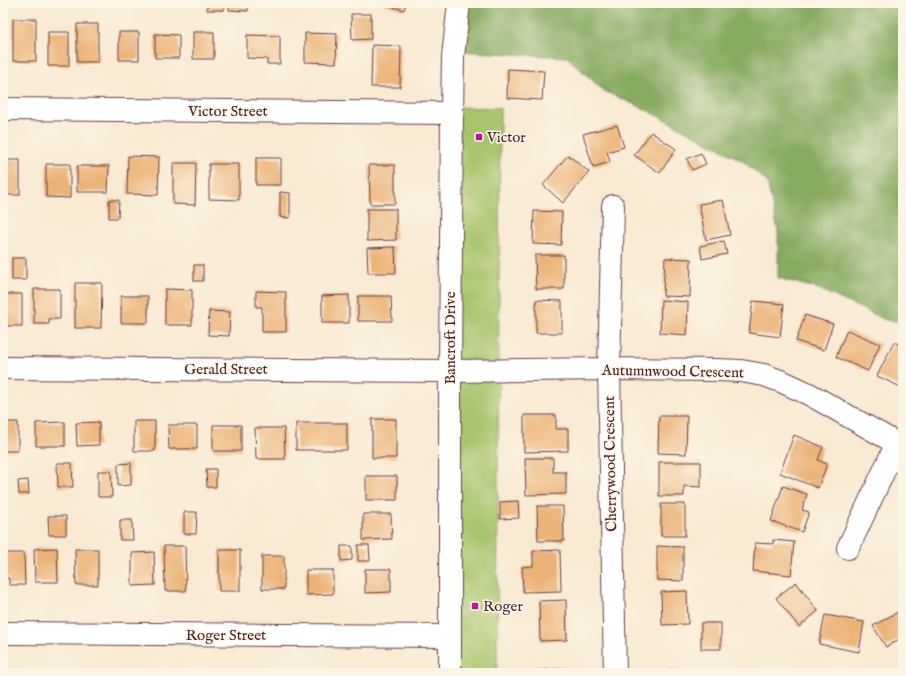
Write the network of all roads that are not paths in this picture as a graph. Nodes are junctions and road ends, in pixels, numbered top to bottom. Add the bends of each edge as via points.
1 (459, 3) edge
2 (3, 110) edge
3 (452, 113) junction
4 (613, 206) dead end
5 (3, 368) edge
6 (609, 369) junction
7 (450, 371) junction
8 (900, 445) edge
9 (848, 548) dead end
10 (3, 633) edge
11 (450, 636) junction
12 (450, 673) edge
13 (615, 673) edge

1 - 3 street, Bancroft Drive via 453,58
2 - 3 street, Victor Street
3 - 7 street, Bancroft Drive
4 - 6 street, Cherrywood Crescent
5 - 7 street, Gerald Street
6 - 7 street, Autumnwood Crescent
6 - 8 street, Autumnwood Crescent via 717,370 764,375 809,394
6 - 13 street, Cherrywood Crescent
7 - 11 street, Bancroft Drive
8 - 9 street
10 - 11 street, Roger Street
11 - 12 street, Bancroft Drive

